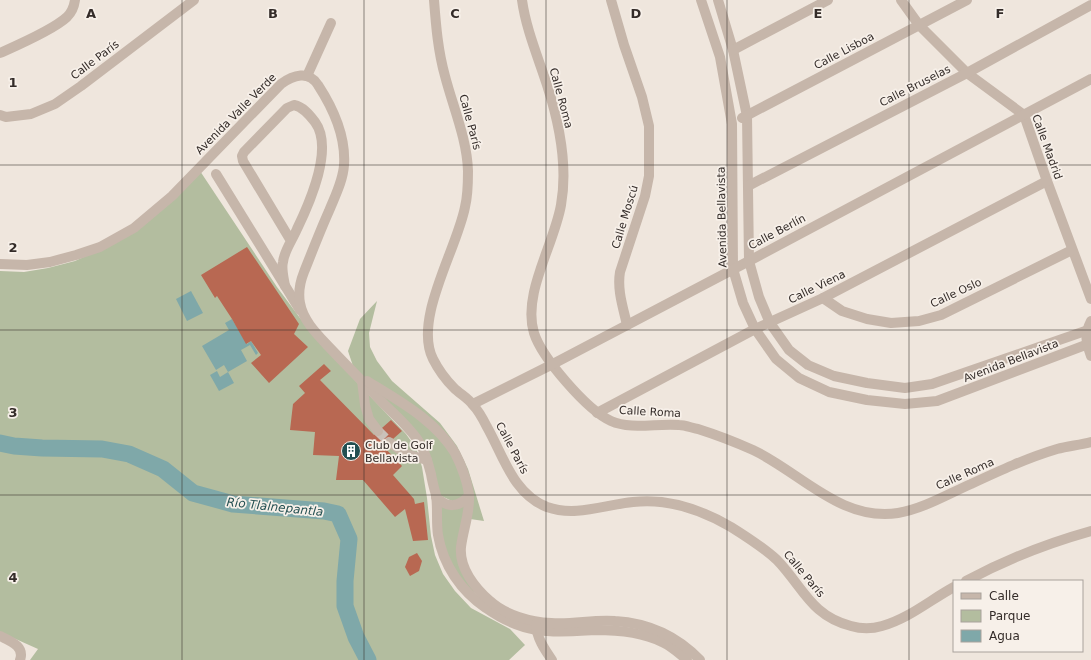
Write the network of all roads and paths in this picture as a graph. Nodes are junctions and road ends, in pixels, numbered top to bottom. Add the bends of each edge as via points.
1 (75, 0) edge
2 (194, 0) edge
3 (434, 0) edge
4 (522, 0) edge
5 (611, 0) edge
6 (701, 0) edge
7 (718, 0) edge
8 (828, 0) edge
9 (901, 0) edge
10 (967, 0) edge
11 (1091, 5) edge
12 (331, 23) dead end
13 (919, 25) junction
14 (733, 50) junction
15 (0, 54) edge
16 (967, 73) junction
17 (307, 76) junction
18 (1091, 79) edge
19 (0, 115) edge
20 (1024, 115) junction
21 (747, 116) junction
22 (732, 124) junction
23 (216, 174) dead end
24 (1047, 181) junction
25 (748, 186) junction
26 (291, 241) junction
27 (1072, 250) junction
28 (749, 261) junction
29 (0, 264) edge
30 (734, 269) junction
31 (284, 286) junction
32 (823, 298) junction
33 (1091, 299) edge
34 (305, 316) junction
35 (770, 323) junction
36 (627, 325) junction
37 (1090, 327) edge
38 (755, 330) junction
39 (1089, 344) edge
40 (1091, 356) edge
41 (551, 365) junction
42 (352, 371) junction
43 (362, 381) junction
44 (473, 404) junction
45 (598, 413) junction
46 (378, 432) tunnel mouth
47 (389, 442) tunnel mouth
48 (1091, 442) edge
49 (427, 460) junction
50 (436, 496) junction
51 (469, 496) junction
52 (1091, 531) edge
53 (968, 580) edge
54 (953, 588) edge
55 (536, 625) junction
56 (0, 636) edge
57 (20, 660) edge
58 (552, 660) edge
59 (687, 660) edge
60 (700, 660) edge

1 - 15 street via 74,7 66,17
2 - 19 street, Calle París via 55,104 32,114 6,117
3 - 44 street, Calle París via 439,54 463,138 468,187 465,208 431,306 427,341 432,357 441,371 453,387
4 - 41 street, Calle Roma via 529,32 557,121 563,164 561,206 534,291 531,311 534,332
5 - 36 street, Calle Moscú via 649,126 649,176 646,196 618,283
6 - 22 street, Avenida Bellavista via 720,57
7 - 14 street, Avenida Bellavista
8 - 14 street
9 - 13 street, Calle Madrid
10 - 13 street, Calle Lisboa
11 - 16 street, Calle Bruselas
12 - 17 street
13 - 16 street, Calle Madrid
13 - 21 street, Calle Lisboa
14 - 21 street, Avenida Bellavista
16 - 20 street, Calle Madrid
16 - 25 street, Calle Bruselas
17 - 29 street, Avenida Valle Verde via 289,78 281,84 172,196 128,232 100,247 50,262 27,265
17 - 34 street via 317,83 338,123 344,165 340,183 299,286 300,303
18 - 20 street, Calle Berlín
20 - 24 street, Calle Madrid
20 - 28 street, Calle Berlín
21 - 22 street, Calle Lisboa
21 - 25 street, Avenida Bellavista
22 - 30 street, Avenida Bellavista
23 - 31 street
24 - 27 street, Calle Madrid
24 - 32 street, Calle Viena
25 - 28 street, Avenida Bellavista
26 - 26 street via 316,183 321,164 322,139 310,115 300,106 294,105 287,108 242,156
26 - 31 street via 282,262
27 - 32 street, Calle Oslo via 941,315 919,321 891,323 867,319 842,311
27 - 33 street, Calle Madrid
28 - 30 street, Calle Berlín
28 - 35 street, Avenida Bellavista via 759,297
30 - 36 street, Calle Berlín
30 - 38 street, Avenida Bellavista
31 - 34 street
32 - 35 street, Calle Viena
34 - 42 street via 314,331
35 - 37 street, Avenida Bellavista via 789,350 808,365 834,376 905,388 932,384
35 - 38 street, Calle Viena
36 - 41 street, Calle Berlín
37 - 39 street, Avenida Bellavista
38 - 39 street, Avenida Bellavista via 776,359 799,378 829,392 905,404 937,401 962,393
38 - 45 street, Calle Viena
39 - 40 street, Avenida Bellavista
41 - 44 street, Calle Berlín
41 - 45 street, Calle Roma
42 - 43 street
42 - 51 street via 406,405 440,432 463,471
43 - 46 street via 364,406
43 - 49 street via 409,429
44 - 54 street, Calle París via 508,469 530,498 564,511 583,511 653,500 678,505 716,519 756,543 774,558 819,611 838,623 860,628 879,627 898,620
45 - 48 street, Calle Roma via 612,421 627,425 681,425 719,435 756,452 833,499 856,510 876,514 898,513 920,507 1012,465 1039,455
47 - 49 street via 406,454
49 - 50 street
50 - 51 street via 449,505 464,502
50 - 55 street via 438,536 449,569 459,583 473,598 504,619
51 - 55 street via 461,548 463,563 469,577 491,602
52 - 53 street via 1028,553
55 - 58 street via 545,651
55 - 59 street via 559,632 611,630 644,635 662,642
55 - 60 street via 613,620 632,623 668,635 684,644
56 - 57 street via 19,648

